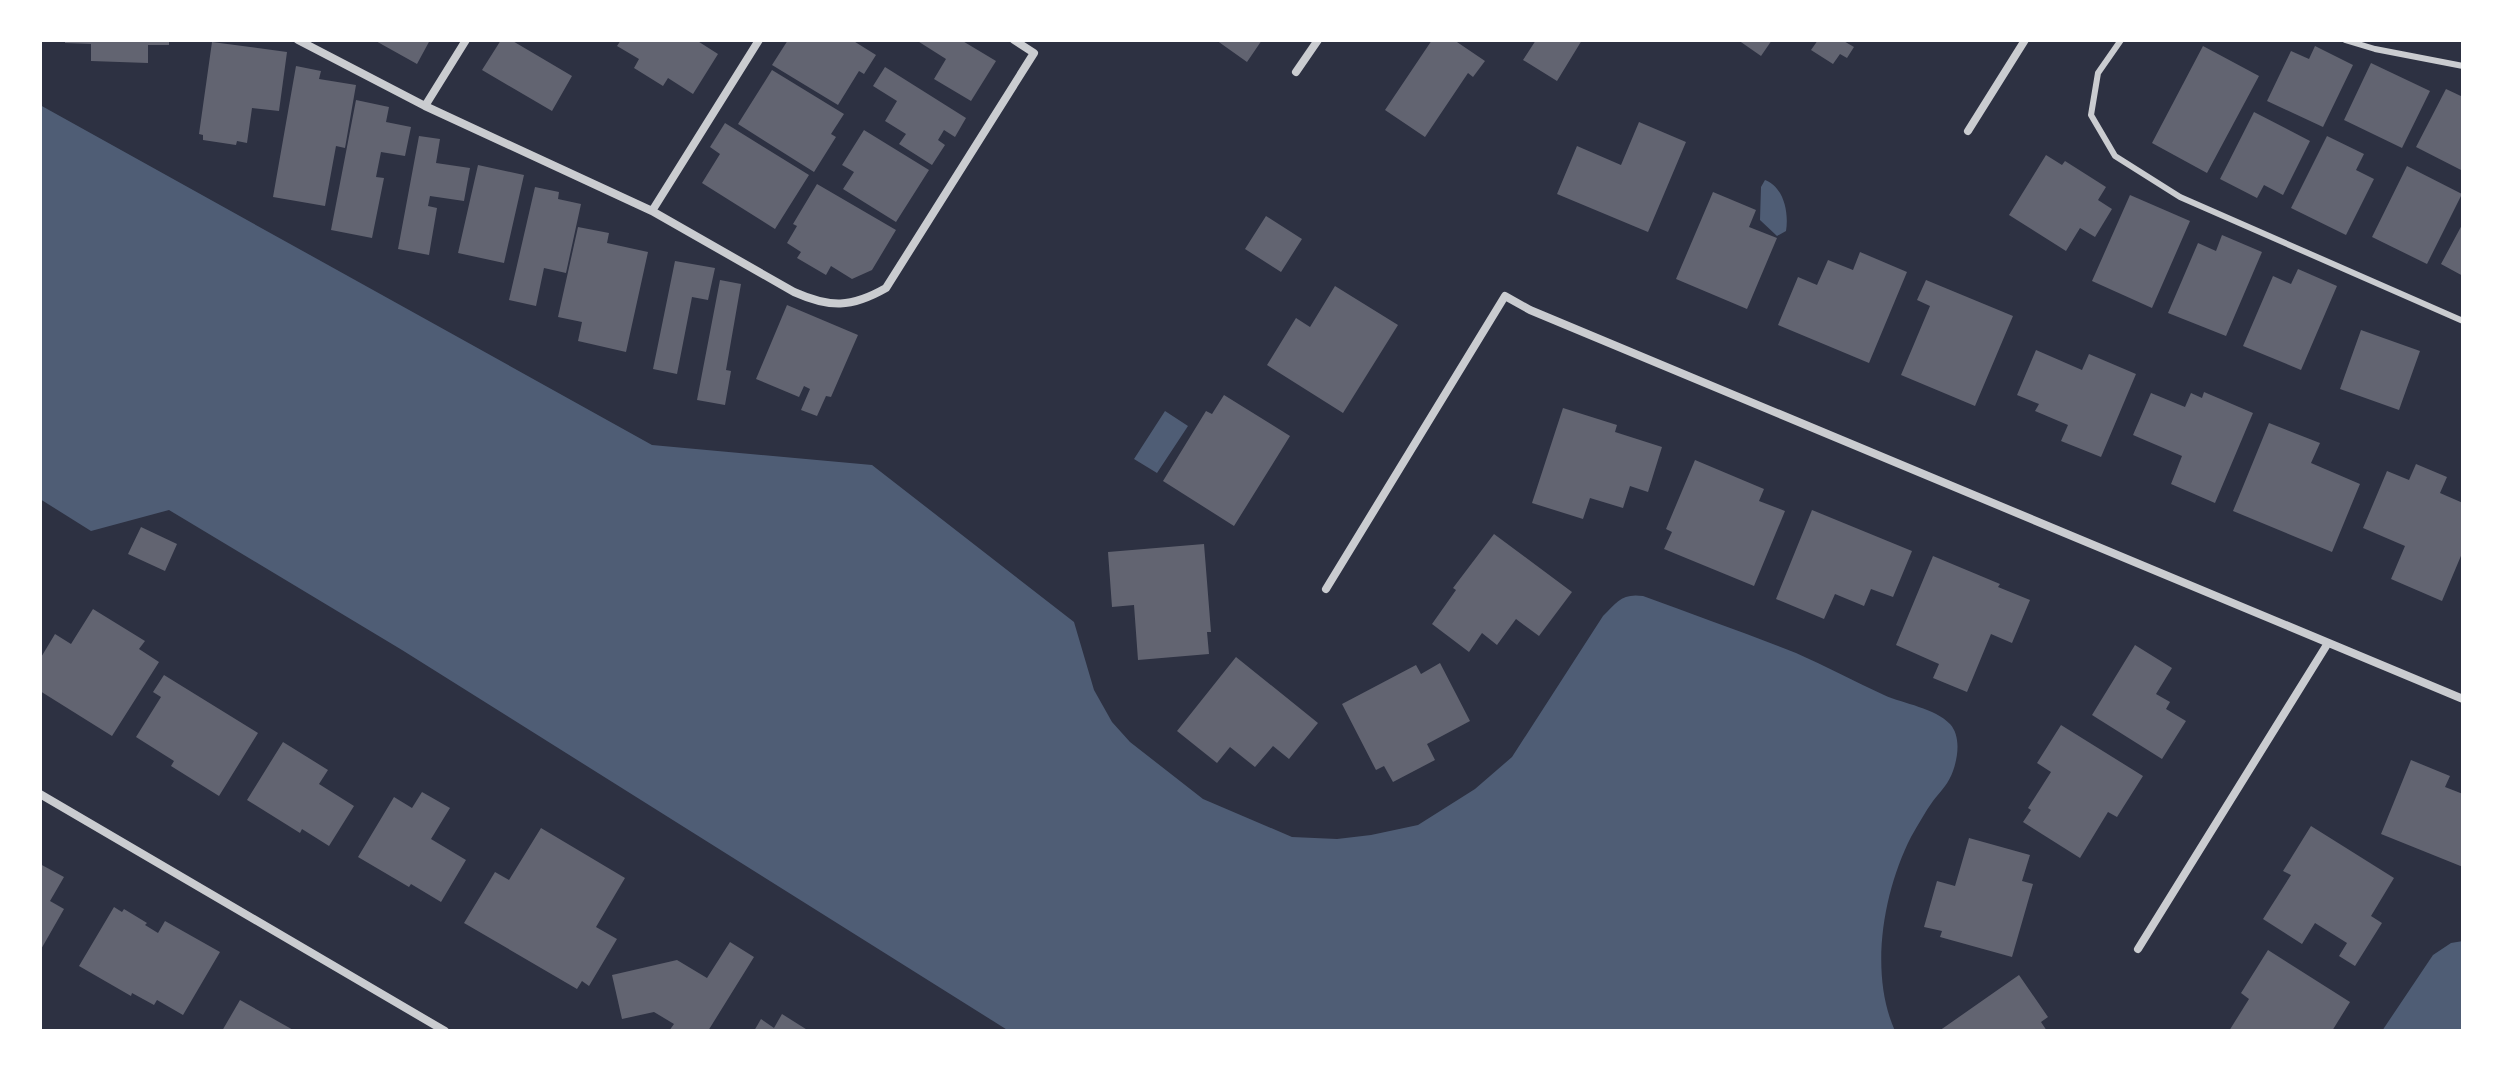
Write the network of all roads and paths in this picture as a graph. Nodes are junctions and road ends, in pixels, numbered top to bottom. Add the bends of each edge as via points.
1 (298, 40) edge
2 (466, 40) edge
3 (759, 40) edge
4 (1014, 40) edge
5 (1318, 40) edge
6 (2025, 40) edge
7 (2121, 40) edge
8 (2345, 40) edge
9 (2463, 66) edge
10 (1296, 72) dead end
11 (425, 106) junction
12 (1968, 131) dead end
13 (652, 211) junction
14 (2463, 321) edge
15 (1326, 589) dead end
16 (2328, 643) junction
17 (2463, 699) edge
18 (40, 794) edge
19 (2138, 949) dead end
20 (445, 1031) edge

1 - 11 street
2 - 11 street
3 - 13 street
4 - 13 street via 1034,53 886,288 865,300 841,305 816,302
5 - 10 street
6 - 12 street
7 - 14 lane via 2098,73 2091,115 2115,156 2180,197
8 - 9 lane
11 - 13 street
15 - 16 street via 1505,296
16 - 17 street
16 - 19 street
18 - 20 street

